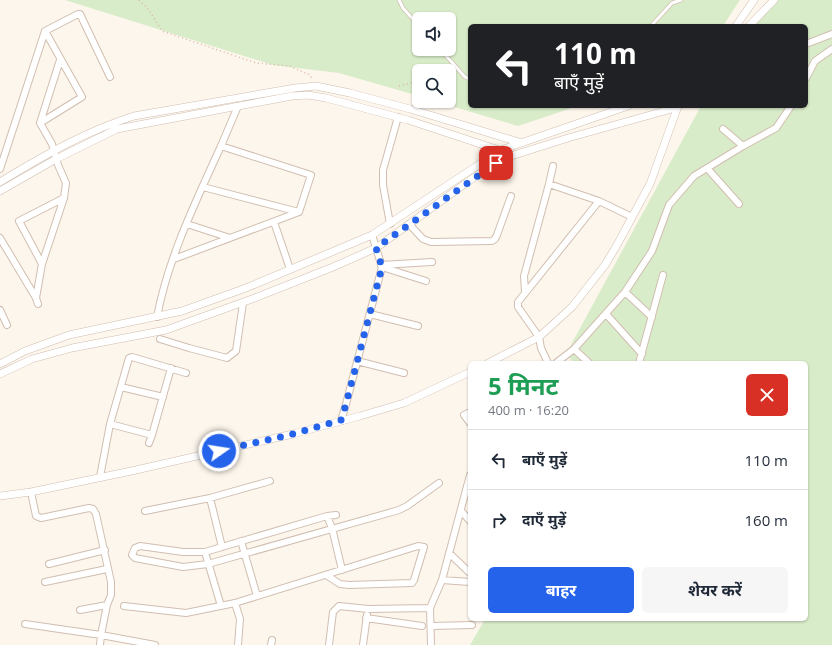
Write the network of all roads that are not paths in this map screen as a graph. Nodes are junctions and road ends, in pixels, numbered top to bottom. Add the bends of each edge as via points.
1 (399, 0) edge
2 (681, 0) edge
3 (754, 0) edge
4 (774, 0) edge
5 (412, 18) edge
6 (653, 24) edge
7 (737, 24) edge
8 (751, 24) edge
9 (45, 31) junction
10 (832, 34) edge
11 (808, 43) edge
12 (832, 48) edge
13 (446, 56) edge
14 (60, 60) junction
15 (808, 74) edge
16 (110, 77) dead end
17 (468, 78) edge
18 (238, 106) junction
19 (622, 108) edge
20 (672, 108) edge
21 (678, 108) edge
22 (790, 108) edge
23 (398, 117) junction
24 (40, 123) junction
25 (723, 129) dead end
26 (521, 143) junction
27 (221, 146) junction
28 (743, 146) junction
29 (532, 148) junction
30 (53, 150) junction
31 (501, 150) junction
32 (511, 156) junction
33 (56, 159) junction
34 (552, 166) dead end
35 (707, 168) junction
36 (0, 169) edge
37 (0, 182) edge
38 (549, 184) junction
39 (203, 187) junction
40 (0, 191) edge
41 (511, 196) dead end
42 (64, 198) junction
43 (599, 201) junction
44 (740, 204) dead end
45 (299, 212) junction
46 (632, 217) junction
47 (274, 222) junction
48 (187, 224) junction
49 (390, 224) junction
50 (408, 224) junction
51 (372, 235) junction
52 (230, 238) junction
53 (1, 242) edge
54 (376, 248) junction
55 (174, 258) junction
56 (432, 262) dead end
57 (42, 264) junction
58 (381, 266) junction
59 (290, 269) junction
60 (663, 275) dead end
61 (426, 281) dead end
62 (525, 292) junction
63 (625, 292) junction
64 (36, 298) junction
65 (243, 303) junction
66 (38, 304) dead end
67 (0, 310) edge
68 (370, 314) junction
69 (606, 314) junction
70 (652, 316) junction
71 (156, 317) junction
72 (2, 318) edge
73 (7, 325) dead end
74 (418, 326) dead end
75 (539, 337) junction
76 (160, 339) dead end
77 (574, 349) junction
78 (642, 354) junction
79 (357, 361) junction
80 (492, 361) edge
81 (547, 361) edge
82 (559, 361) edge
83 (587, 361) edge
84 (640, 361) edge
85 (0, 364) edge
86 (171, 368) junction
87 (186, 372) dead end
88 (404, 373) dead end
89 (468, 373) edge
90 (0, 374) edge
91 (121, 386) junction
92 (163, 397) junction
93 (468, 413) edge
94 (341, 420) junction
95 (468, 420) edge
96 (110, 424) junction
97 (152, 435) junction
98 (149, 444) dead end
99 (100, 476) junction
100 (270, 481) dead end
101 (439, 483) dead end
102 (468, 483) edge
103 (31, 492) junction
104 (1, 495) edge
105 (210, 498) junction
106 (145, 511) dead end
107 (461, 511) junction
108 (336, 514) dead end
109 (327, 516) junction
110 (468, 519) edge
111 (332, 528) junction
112 (241, 541) junction
113 (222, 547) junction
114 (104, 550) junction
115 (205, 552) junction
116 (449, 553) junction
117 (245, 554) junction
118 (49, 564) dead end
119 (208, 564) junction
120 (107, 569) junction
121 (342, 570) junction
122 (468, 570) edge
123 (326, 575) junction
124 (442, 580) junction
125 (45, 582) dead end
126 (468, 582) edge
127 (257, 596) junction
128 (235, 603) junction
129 (107, 605) junction
130 (124, 606) dead end
131 (221, 606) junction
132 (430, 608) junction
133 (80, 610) dead end
134 (368, 610) junction
135 (366, 618) junction
136 (25, 624) dead end
137 (472, 624) dead end
138 (422, 626) dead end
139 (431, 626) junction
140 (101, 635) junction
141 (100, 645) edge
142 (155, 645) edge
143 (238, 645) edge
144 (329, 645) edge
145 (362, 645) edge
146 (431, 645) edge

1 - 5 lane
2 - 6 lane via 672,3
3 - 7 street
4 - 8 street
9 - 14 street
9 - 16 street via 80,14
9 - 36 street
10 - 11 street
12 - 15 street via 815,61
13 - 17 lane
14 - 24 street
14 - 24 street via 82,97
18 - 23 street via 308,95
18 - 27 street
18 - 33 street via 117,129
19 - 26 street
20 - 29 street
21 - 46 street via 650,184
22 - 28 street via 776,128
23 - 31 street
23 - 49 street via 382,179
24 - 30 street
25 - 28 street
26 - 29 street
26 - 30 street via 395,105 316,86 134,116
26 - 31 street
27 - 39 street
27 - 45 street via 311,175
28 - 35 street
29 - 32 street
30 - 33 street
30 - 37 street
31 - 32 street
31 - 49 street
32 - 50 street via 496,163
33 - 40 street
33 - 42 street via 66,183
34 - 38 street
35 - 44 street
35 - 63 street via 694,176 669,205 652,251
38 - 43 street
38 - 62 street via 524,276
39 - 45 street
39 - 48 street
41 - 50 street via 497,235 492,241 431,242 423,239
42 - 57 street
42 - 57 street via 19,221
43 - 46 street
43 - 62 street
45 - 47 street
46 - 75 street via 605,265 572,307
47 - 52 street
47 - 59 street
48 - 52 street
48 - 55 street
49 - 51 street
50 - 54 street
51 - 54 street
51 - 59 street
52 - 55 street
53 - 64 street
54 - 58 street
54 - 65 street
55 - 71 street
56 - 58 street
57 - 64 street
58 - 61 street
58 - 68 street
59 - 71 street via 224,296
60 - 70 street
62 - 75 street via 518,302 518,307
63 - 69 street
63 - 70 street
64 - 66 street
65 - 76 street via 236,351 227,358
65 - 90 street via 166,330 72,348 32,359
67 - 72 street
68 - 74 street
68 - 79 street
69 - 77 street
69 - 78 street
70 - 78 street
71 - 85 street via 69,335 25,351
72 - 73 street
75 - 80 street
75 - 81 street
77 - 82 street
77 - 83 street
78 - 84 street
79 - 88 street
79 - 94 street
86 - 87 street
86 - 91 street via 130,357
86 - 92 street
89 - 94 street via 404,403
91 - 92 street
91 - 96 street
92 - 97 street
93 - 95 street via 464,415
94 - 99 street via 263,441
96 - 97 street
96 - 99 street
97 - 98 street
99 - 103 street
100 - 105 street
101 - 111 street via 399,510
102 - 107 street
103 - 104 street
103 - 114 street via 36,516 41,518 93,509
105 - 106 street
105 - 113 street
107 - 110 street
107 - 116 street
108 - 109 street
109 - 111 street
109 - 112 street
111 - 117 street
111 - 121 street
112 - 113 street
112 - 117 street
113 - 115 street
114 - 118 street
114 - 120 street
115 - 119 street
115 - 119 street via 183,552 140,546 135,548 132,555 135,558 183,567
116 - 122 street
116 - 124 street
117 - 119 street
117 - 127 street
119 - 131 street
120 - 125 street
120 - 129 street via 111,582 111,595
121 - 123 street
121 - 123 street via 418,546 424,547 412,583 349,585 340,584
123 - 127 street
124 - 126 street
124 - 132 street
127 - 128 street
128 - 131 street
128 - 143 street via 240,619
129 - 133 street
129 - 140 street
130 - 131 street via 186,613
132 - 134 street
132 - 139 street
134 - 135 street
134 - 144 street via 339,606 333,612
135 - 138 street
135 - 145 street
136 - 140 street
137 - 139 street
139 - 146 street
140 - 141 street
140 - 142 street

